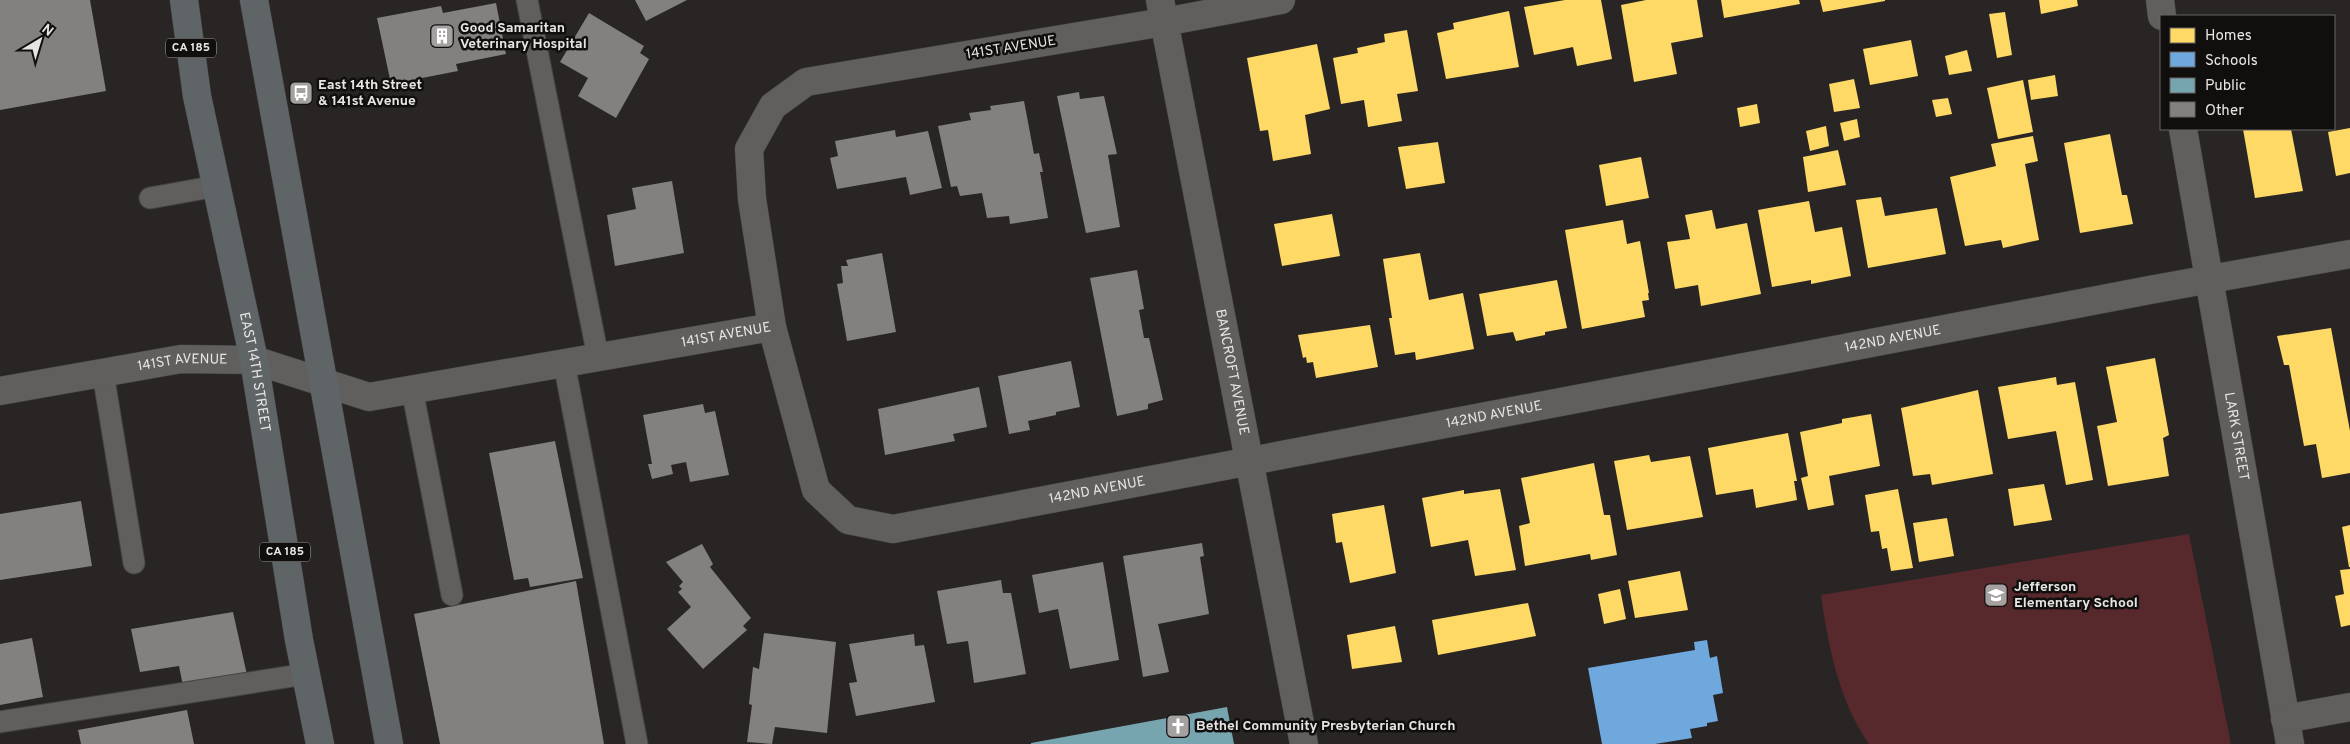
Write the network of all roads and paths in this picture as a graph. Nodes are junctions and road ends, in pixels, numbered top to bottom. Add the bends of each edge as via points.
1 (184, 0) edge
2 (254, 0) edge
3 (528, 0) edge
4 (1281, 0) edge
5 (2160, 0) edge
6 (1162, 11) edge
7 (2162, 15) edge
8 (2183, 130) edge
9 (217, 186) junction
10 (150, 198) dead end
11 (2350, 254) edge
12 (2210, 279) junction
13 (772, 327) junction
14 (598, 357) junction
15 (254, 360) junction
16 (564, 363) junction
17 (104, 373) junction
18 (323, 382) junction
19 (412, 389) junction
20 (0, 391) edge
21 (1250, 462) junction
22 (134, 563) dead end
23 (452, 594) dead end
24 (306, 674) junction
25 (2350, 707) edge
26 (0, 722) edge
27 (2288, 731) edge
28 (320, 744) edge
29 (389, 744) edge
30 (637, 744) edge
31 (1304, 744) edge

1 - 9 main road, EAST 14TH STREET / CA 185 via 197,96
2 - 18 main road
3 - 14 lane
4 - 6 street, 141ST AVENUE
5 - 7 street
6 - 13 street, 141ST AVENUE via 806,82 773,106 749,149 752,199
6 - 21 street, BANCROFT AVENUE
8 - 12 street, LARK STREET
9 - 10 lane
9 - 15 main road, EAST 14TH STREET / CA 185
11 - 12 street, 142ND AVENUE
12 - 21 street, 142ND AVENUE
12 - 27 street, LARK STREET
13 - 14 street, 141ST AVENUE
13 - 21 street, 142ND AVENUE via 816,490 848,520 893,529
14 - 16 street, 141ST AVENUE
15 - 17 street, 141ST AVENUE via 181,359
15 - 18 street, 141ST AVENUE
15 - 24 main road, EAST 14TH STREET / CA 185
16 - 19 street, 141ST AVENUE
16 - 30 lane
17 - 20 street, 141ST AVENUE
17 - 22 lane
18 - 19 street, 141ST AVENUE via 369,397
18 - 29 main road
19 - 23 lane
21 - 31 street, BANCROFT AVENUE
24 - 26 lane
24 - 28 main road, EAST 14TH STREET / CA 185
25 - 27 street

